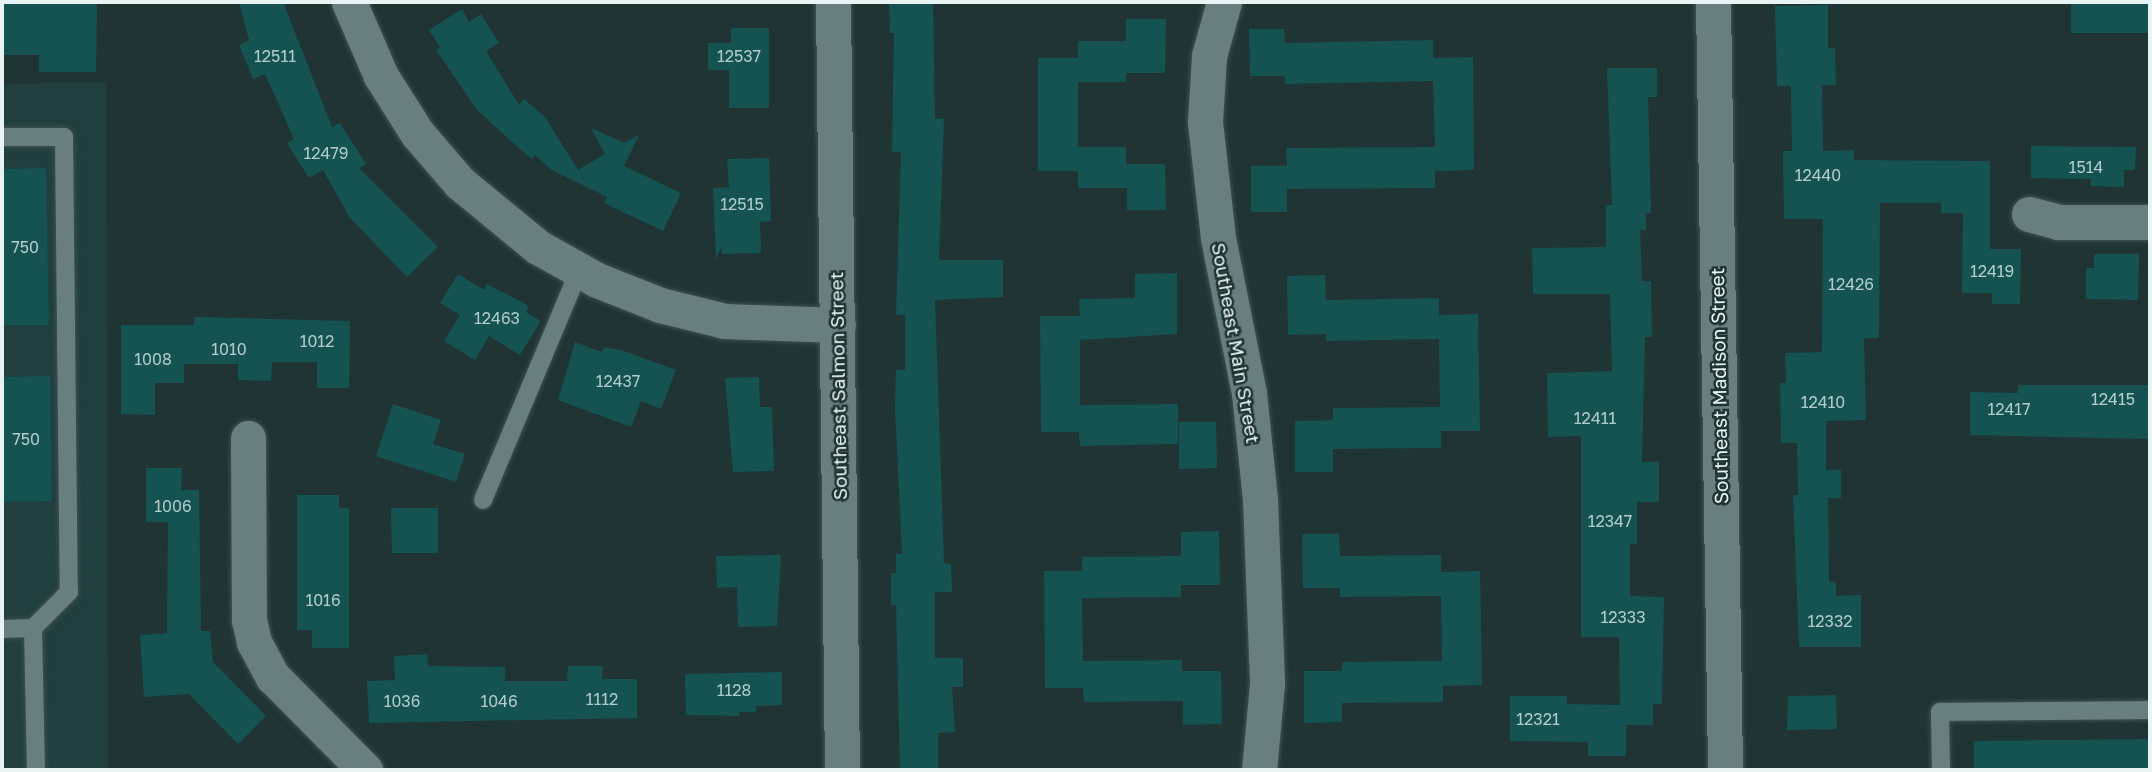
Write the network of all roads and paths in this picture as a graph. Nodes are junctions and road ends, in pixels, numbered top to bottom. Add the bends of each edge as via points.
1 (349, 2) edge
2 (833, 2) edge
3 (1224, 2) edge
4 (1713, 2) edge
5 (2, 136) edge
6 (2029, 214) dead end
7 (2150, 222) edge
8 (579, 271) junction
9 (838, 325) junction
10 (248, 438) dead end
11 (483, 500) dead end
12 (33, 628) junction
13 (2, 629) edge
14 (2150, 710) edge
15 (36, 770) edge
16 (365, 770) edge
17 (842, 770) edge
18 (1259, 770) edge
19 (1725, 770) edge
20 (1941, 770) edge

1 - 8 street via 366,46 398,105 460,183 538,247
2 - 9 street, Southeast Salmon Street
3 - 18 street, Southeast Main Street via 1209,56 1205,122 1218,238 1249,393 1260,499 1266,684
4 - 19 street, Southeast Madison Street
5 - 12 lane via 64,136 69,592
6 - 7 street via 2058,222
8 - 9 street via 660,305 725,321
8 - 11 lane
9 - 17 street, Southeast Salmon Street
10 - 16 street via 248,620 254,642 273,677
12 - 13 lane
12 - 15 lane
14 - 20 lane via 1940,712

